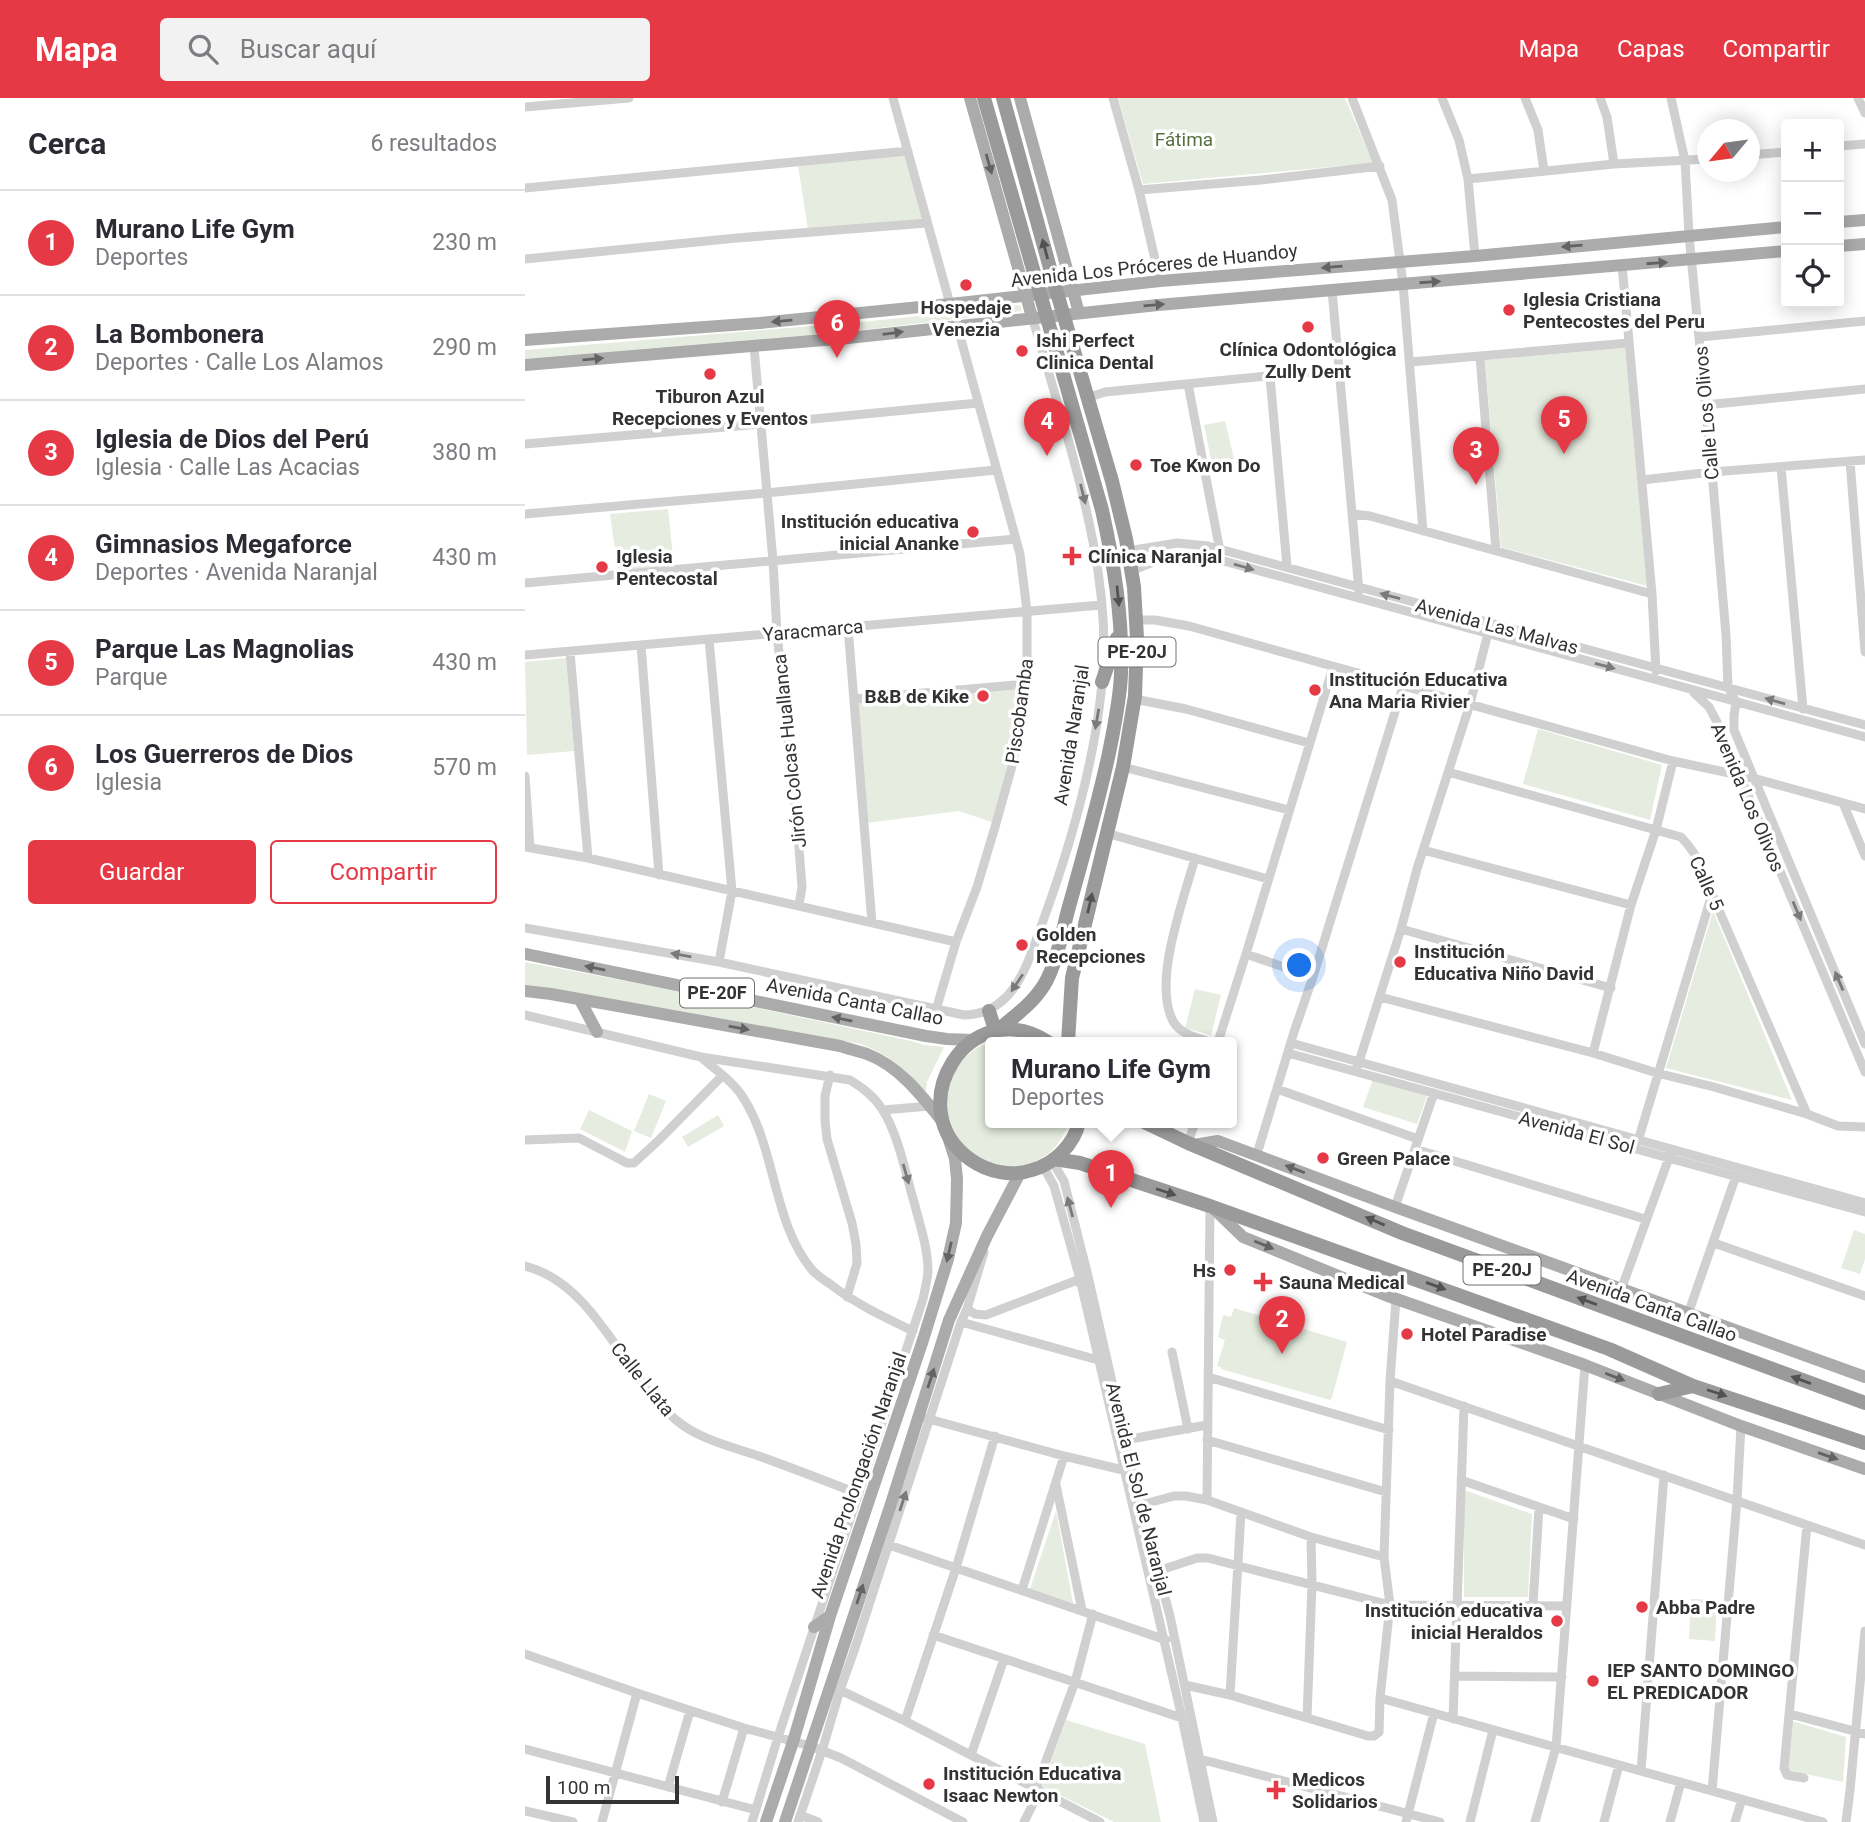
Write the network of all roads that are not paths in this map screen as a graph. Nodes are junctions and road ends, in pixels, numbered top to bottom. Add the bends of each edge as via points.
1 (629, 98) edge
2 (893, 98) edge
3 (970, 98) edge
4 (984, 98) edge
5 (1003, 98) edge
6 (1020, 98) edge
7 (1113, 98) edge
8 (1352, 98) edge
9 (1442, 98) edge
10 (1525, 98) edge
11 (1600, 98) edge
12 (1671, 98) edge
13 (1859, 98) edge
14 (525, 107) edge
15 (1865, 113) edge
16 (1865, 144) edge
17 (1844, 146) edge
18 (908, 151) junction
19 (1781, 152) edge
20 (1760, 154) edge
21 (1697, 160) edge
22 (1685, 161) junction
23 (1614, 164) junction
24 (1380, 166) junction
25 (1544, 171) junction
26 (1468, 179) junction
27 (525, 188) edge
28 (1139, 190) junction
29 (1865, 220) edge
30 (1844, 222) edge
31 (927, 223) junction
32 (1781, 227) edge
33 (1689, 235) junction
34 (1865, 244) edge
35 (1844, 246) edge
36 (1781, 251) edge
37 (1475, 256) junction
38 (525, 259) edge
39 (1692, 260) junction
40 (1400, 261) junction
41 (1622, 265) junction
42 (1160, 281) junction
43 (1403, 284) junction
44 (1332, 290) junction
45 (1073, 291) junction
46 (1057, 293) junction
47 (1041, 295) junction
48 (1025, 296) junction
49 (950, 304) junction
50 (1071, 313) junction
51 (846, 315) junction
52 (1047, 316) junction
53 (1032, 317) junction
54 (1865, 321) edge
55 (957, 325) junction
56 (525, 337) edge
57 (1700, 337) junction
58 (848, 338) junction
59 (1629, 343) junction
60 (754, 347) junction
61 (1480, 357) junction
62 (1410, 362) junction
63 (525, 365) edge
64 (1339, 369) junction
65 (1270, 377) junction
66 (1188, 384) junction
67 (1865, 389) edge
68 (1087, 398) junction
69 (978, 403) junction
70 (1705, 405) junction
71 (761, 424) junction
72 (525, 444) edge
73 (1865, 460) edge
74 (1850, 461) junction
75 (1781, 467) junction
76 (996, 470) junction
77 (1712, 472) junction
78 (1641, 480) junction
79 (767, 493) junction
80 (525, 514) edge
81 (1352, 514) junction
82 (1423, 531) junction
83 (1016, 539) junction
84 (1219, 549) junction
85 (1496, 550) junction
86 (1128, 551) junction
87 (1221, 560) junction
88 (773, 561) junction
89 (1287, 566) junction
90 (1132, 571) junction
91 (1862, 582) edge
92 (525, 583) edge
93 (1359, 588) junction
94 (1652, 594) junction
95 (1359, 599) junction
96 (1101, 605) junction
97 (1027, 611) junction
98 (1136, 620) junction
99 (848, 627) junction
100 (1120, 629) junction
101 (1489, 629) junction
102 (778, 633) junction
103 (709, 639) junction
104 (641, 645) junction
105 (570, 652) junction
106 (1865, 652) edge
107 (525, 655) edge
108 (1333, 667) junction
109 (1656, 669) junction
110 (1656, 680) junction
111 (1102, 682) junction
112 (1027, 684) junction
113 (1403, 686) junction
114 (1728, 687) junction
115 (1689, 689) junction
116 (1716, 697) junction
117 (854, 699) junction
118 (1134, 699) junction
119 (1736, 702) junction
120 (1470, 704) junction
121 (1803, 709) junction
122 (1713, 713) junction
123 (1865, 725) edge
124 (1865, 737) edge
125 (1309, 743) junction
126 (1673, 761) junction
127 (1122, 767) junction
128 (1448, 772) junction
129 (1739, 775) junction
130 (525, 776) edge
131 (1753, 778) junction
132 (1843, 803) junction
133 (1865, 809) edge
134 (1289, 810) junction
135 (1656, 830) junction
136 (1106, 833) junction
137 (528, 848) edge
138 (1423, 850) junction
139 (1865, 856) edge
140 (588, 858) junction
141 (1195, 858) junction
142 (659, 874) junction
143 (1268, 879) junction
144 (732, 891) junction
145 (1712, 894) junction
146 (799, 905) junction
147 (1631, 905) junction
148 (872, 923) junction
149 (525, 928) edge
150 (1401, 929) junction
151 (956, 942) junction
152 (525, 954) edge
153 (1247, 954) junction
154 (719, 962) junction
155 (1313, 976) junction
156 (1611, 988) junction
157 (525, 991) edge
158 (551, 994) junction
159 (1381, 997) junction
160 (525, 1000) edge
161 (580, 1000) junction
162 (936, 1010) junction
163 (989, 1010) junction
164 (525, 1015) edge
165 (997, 1030) junction
166 (597, 1032) junction
167 (1038, 1037) edge
168 (1068, 1037) edge
169 (1194, 1037) edge
170 (1220, 1037) edge
171 (973, 1040) junction
172 (1865, 1044) edge
173 (1289, 1048) junction
174 (1593, 1053) junction
175 (701, 1057) junction
176 (1357, 1067) junction
177 (1865, 1072) edge
178 (1657, 1073) junction
179 (830, 1075) junction
180 (722, 1076) junction
181 (1277, 1089) junction
182 (1434, 1093) junction
183 (930, 1106) junction
184 (883, 1110) junction
185 (1807, 1114) junction
186 (942, 1121) junction
187 (1865, 1127) edge
188 (1077, 1128) edge
189 (1157, 1128) edge
190 (1194, 1128) edge
191 (948, 1136) junction
192 (525, 1140) edge
193 (1638, 1141) junction
194 (1191, 1144) junction
195 (1416, 1144) junction
196 (1257, 1154) junction
197 (1670, 1154) junction
198 (1049, 1162) junction
199 (1020, 1173) junction
200 (1737, 1176) junction
201 (1865, 1202) edge
202 (1210, 1206) junction
203 (1395, 1207) junction
204 (1865, 1212) edge
205 (1646, 1219) junction
206 (987, 1236) junction
207 (1714, 1244) junction
208 (525, 1266) edge
209 (1080, 1279) junction
210 (1621, 1290) junction
211 (1865, 1296) edge
212 (847, 1297) junction
213 (1396, 1299) junction
214 (967, 1309) junction
215 (1688, 1314) junction
216 (961, 1322) junction
217 (913, 1331) junction
218 (1172, 1352) dead end
219 (1098, 1360) junction
220 (1585, 1365) junction
221 (1208, 1377) junction
222 (1865, 1377) edge
223 (1390, 1381) junction
224 (1693, 1386) junction
225 (1659, 1394) junction
226 (1865, 1403) edge
227 (1464, 1406) junction
228 (924, 1418) junction
229 (1207, 1425) junction
230 (1741, 1426) junction
231 (1188, 1429) junction
232 (1389, 1430) junction
233 (995, 1436) junction
234 (1125, 1440) junction
235 (1207, 1440) junction
236 (1865, 1443) edge
237 (1580, 1446) junction
238 (1064, 1455) junction
239 (1865, 1469) edge
240 (1123, 1470) junction
241 (1664, 1475) junction
242 (1461, 1480) junction
243 (1055, 1482) junction
244 (1386, 1492) junction
245 (859, 1494) junction
246 (1207, 1500) junction
247 (1737, 1500) junction
248 (1140, 1505) junction
249 (1539, 1507) junction
250 (1241, 1513) junction
251 (1574, 1520) junction
252 (1807, 1525) junction
253 (1311, 1537) junction
254 (889, 1545) junction
255 (1865, 1545) edge
256 (1384, 1557) junction
257 (1239, 1565) junction
258 (956, 1568) junction
259 (1158, 1572) junction
260 (1312, 1584) junction
261 (1022, 1590) junction
262 (1390, 1605) junction
263 (1457, 1605) junction
264 (1533, 1605) junction
265 (1567, 1605) junction
266 (1082, 1610) junction
267 (1093, 1614) junction
268 (830, 1616) junction
269 (814, 1627) junction
270 (848, 1631) junction
271 (1865, 1632) edge
272 (933, 1635) junction
273 (1175, 1638) junction
274 (1164, 1640) junction
275 (854, 1651) junction
276 (525, 1654) edge
277 (1004, 1658) junction
278 (1455, 1676) junction
279 (1562, 1677) junction
280 (1075, 1682) junction
281 (1185, 1685) junction
282 (840, 1690) junction
283 (637, 1693) junction
284 (1230, 1695) junction
285 (1380, 1698) junction
286 (690, 1711) junction
287 (1434, 1713) junction
288 (1790, 1714) junction
289 (1182, 1718) junction
290 (1307, 1718) junction
291 (1453, 1719) junction
292 (905, 1721) junction
293 (744, 1728) junction
294 (1493, 1730) junction
295 (1860, 1733) edge
296 (778, 1737) junction
297 (793, 1742) junction
298 (1556, 1747) junction
299 (816, 1748) junction
300 (525, 1749) edge
301 (971, 1755) junction
302 (1200, 1759) junction
303 (1619, 1765) junction
304 (1641, 1771) junction
305 (614, 1773) junction
306 (1804, 1778) dead end
307 (1681, 1782) junction
308 (668, 1787) junction
309 (1038, 1789) junction
310 (1712, 1791) junction
311 (1742, 1799) junction
312 (722, 1802) junction
313 (756, 1810) junction
314 (525, 1811) edge
315 (1407, 1818) edge
316 (549, 1819) edge
317 (799, 1819) edge
318 (1802, 1819) edge
319 (573, 1822) edge
320 (602, 1822) edge
321 (752, 1822) edge
322 (766, 1822) edge
323 (785, 1822) edge
324 (818, 1822) edge
325 (963, 1822) edge
326 (1024, 1822) edge
327 (1100, 1822) edge
328 (1204, 1822) edge
329 (1213, 1822) edge
330 (1440, 1822) edge
331 (1470, 1822) edge
332 (1535, 1822) edge
333 (1604, 1822) edge
334 (1670, 1822) edge
335 (1735, 1822) edge
336 (1823, 1822) edge
337 (1846, 1822) edge

1 - 14 street
2 - 18 street
3 -> 48 main road, Avenida Naranjal
4 - 47 highway, Avenida Naranjal / PE-20J
46 -> 5 highway, PE-20J
6 - 45 main road
7 - 28 street
8 - 24 street
9 - 26 street
10 - 25 street via 1538,130
11 - 23 street
12 - 22 street, Calle Los Olivos
13 - 15 street
16 - 17 street
18 - 27 street
18 - 31 street
19 - 20 street
21 - 22 street
22 - 23 street
22 - 33 street, Calle Los Olivos
23 - 25 street
24 - 28 street
24 - 40 street via 1392,200
25 - 26 street
26 - 37 street
28 - 42 street
29 - 30 main road
31 - 38 street
31 - 49 street
32 - 33 main road, Avenida Los Próceres de Huandoy
33 -> 37 main road, Avenida Los Próceres de Huandoy
33 - 39 street, Calle Los Olivos
34 - 35 main road
36 - 39 main road, Avenida Los Próceres de Huandoy
37 - 40 main road, Avenida Los Próceres de Huandoy
41 -> 39 main road, Avenida Los Próceres de Huandoy
39 - 57 street, Calle Los Olivos
40 -> 42 main road, Avenida Los Próceres de Huandoy
40 - 43 street
43 -> 41 main road, Avenida Los Próceres de Huandoy
41 - 59 street
42 - 45 main road, Avenida Los Próceres de Huandoy
43 - 44 main road, Avenida Los Próceres de Huandoy
43 - 62 street
50 -> 44 main road, Avenida Los Próceres de Huandoy
44 - 64 street
45 - 46 main road, Avenida Los Próceres de Huandoy
45 - 50 main road
46 - 47 main road, Avenida Los Próceres de Huandoy
46 - 50 highway, PE-20J
47 - 48 main road, Avenida Los Próceres de Huandoy
47 - 52 highway, Avenida Naranjal / PE-20J
48 - 49 main road, Avenida Los Próceres de Huandoy
48 - 53 main road, Avenida Naranjal
49 - 51 main road, Avenida Los Próceres de Huandoy
50 - 52 main road, Avenida Los Próceres de Huandoy
50 - 68 highway, PE-20J
51 -> 56 main road, Avenida Los Próceres de Huandoy
51 - 58 main road
52 - 53 main road, Avenida Los Próceres de Huandoy
52 -> 100 highway, Avenida Naranjal / PE-20J via 1103,510
53 - 55 main road, Avenida Los Próceres de Huandoy
53 -> 96 street, Avenida Naranjal via 1087,508
54 - 57 street
58 -> 55 main road, Avenida Los Próceres de Huandoy
55 - 69 street, Piscobamba
57 - 70 street, Calle Los Olivos
58 - 60 main road, Avenida Los Próceres de Huandoy
59 - 61 street
59 - 78 street
63 -> 60 main road, Avenida Los Próceres de Huandoy
60 - 71 street, Jirón Colcas Huallanca
61 - 62 street
61 - 85 street
62 - 82 street
64 - 65 street
64 - 81 street
65 - 66 street
65 - 89 street
66 - 68 street
66 - 84 street
67 - 70 street
68 - 86 highway, PE-20J
69 - 71 street
69 - 76 street, Piscobamba
70 - 77 street, Calle Los Olivos
71 - 72 street
71 - 79 street, Jirón Colcas Huallanca
73 - 74 street
74 - 75 street
74 - 91 street
75 - 77 street
75 - 121 street
76 - 79 street
76 - 83 street, Piscobamba
77 - 78 street
77 - 114 street, Calle Los Olivos
78 - 94 street
79 - 80 street
79 - 88 street, Jirón Colcas Huallanca
81 - 82 street
81 - 93 street
82 - 85 street
83 - 88 street
83 - 97 street, Piscobamba
84 - 86 street, Avenida Las Malvas via 1177,543
84 - 87 street
84 - 89 street, Avenida Las Malvas
85 - 94 street
86 - 90 highway, PE-20J
87 - 90 street, Avenida Las Malvas via 1176,555
87 -> 95 street, Avenida Las Malvas
88 - 92 street
88 - 102 street, Jirón Colcas Huallanca
89 - 93 street, Avenida Las Malvas
90 - 98 highway, PE-20J
91 - 106 street
93 - 95 street
101 -> 93 street, Avenida Las Malvas
94 - 109 street
95 - 101 street, Avenida Las Malvas
96 - 97 street, Yaracmarca
96 - 111 street, Avenida Naranjal
97 - 99 street, Yaracmarca
97 - 112 street, Piscobamba
98 - 108 street via 1175,622
98 - 118 highway, PE-20J
99 - 102 street, Yaracmarca
99 - 117 street
100 - 111 highway
100 - 165 highway, Avenida Naranjal / PE-20J via 1121,675 1114,730 1055,955 1033,999
101 - 109 street, Avenida Las Malvas
101 -> 110 street, Avenida Las Malvas
101 - 120 street
102 - 103 street, Yaracmarca
102 - 146 street, Jirón Colcas Huallanca via 798,835
103 - 104 street, Yaracmarca
103 - 144 street
104 - 105 street, Yaracmarca
104 - 142 street
105 - 107 street, Yaracmarca
105 - 140 street
108 - 113 street
108 - 125 street
109 - 110 street
109 - 114 street, Avenida Las Malvas
110 - 115 street, Avenida Las Malvas
111 -> 163 street, Avenida Naranjal via 1079,811 1061,872 1026,969 1012,991
112 - 117 street
112 - 151 street, Piscobamba via 1012,766
113 - 120 street
113 - 155 street
114 - 116 street, Avenida Los Olivos
114 - 119 street, Avenida Los Olivos
121 -> 114 street, Avenida Las Malvas
115 - 116 street, Avenida Las Malvas
115 - 122 street
116 - 119 street, Avenida Las Malvas
116 - 122 street, Avenida Los Olivos
117 - 148 street
118 - 125 street
118 - 127 highway, PE-20J
119 - 124 street, Avenida Las Malvas
119 - 131 street, Avenida Los Olivos via 1734,730
120 - 126 street
120 - 128 street
121 - 123 street, Avenida Las Malvas
122 - 129 street, Avenida Los Olivos
125 - 134 street
126 - 129 street
126 - 135 street
127 - 134 street
127 - 136 highway, PE-20J
128 - 135 street, Calle 5
128 - 138 street
129 - 131 street
129 -> 177 street, Avenida Los Olivos
130 - 137 street
131 - 132 street
172 -> 131 street, Avenida Los Olivos
132 - 133 street
132 - 139 street
134 - 143 street
135 - 145 street, Calle 5 via 1681,837 1691,848
135 - 147 street
136 - 141 street
168 -> 136 highway, PE-20J via 1072,978
137 - 140 street
138 - 147 street
138 - 150 street
140 - 142 street
141 - 143 street
141 - 169 street via 1166,965 1173,1021
142 - 144 street
143 - 153 street
144 - 146 street
144 - 154 street
145 - 178 street
145 - 185 street, Calle 5
146 - 148 street
147 - 156 street
148 - 151 street
154 -> 149 street, Avenida Canta Callao
150 - 156 street
150 - 159 street
151 - 162 street, Piscobamba
171 -> 152 main road, Avenida Canta Callao / PE-20F via 926,1036
153 - 155 street
153 - 170 street
154 - 162 street, Avenida Canta Callao
155 - 173 street
156 - 174 street
157 - 158 main road, PE-20F
158 - 160 street
158 - 161 main road, PE-20F
159 - 174 street
159 - 176 street
161 - 166 main road
161 -> 183 main road, PE-20F via 869,1054 890,1066
162 - 163 street, Avenida Canta Callao via 964,1015
163 - 165 highway
164 - 166 street
165 - 167 highway
165 - 171 highway, PE-20F
166 - 175 street
171 - 186 highway, PE-20F via 959,1052 945,1076
173 - 176 street, Avenida El Sol
173 - 181 street
174 - 178 street
175 - 179 street
175 - 180 street
176 - 182 street, Avenida El Sol
176 - 193 street, Avenida El Sol
178 - 185 street
178 - 193 street
179 - 184 street via 867,1091
179 - 212 street via 824,1121 856,1244 857,1263
180 - 192 street via 634,1163 579,1138
180 - 212 street via 743,1097 757,1124 799,1251 814,1272
181 - 195 street
181 - 196 street
182 - 195 street
182 - 197 street, Avenida El Sol
183 - 184 street
183 - 186 main road, PE-20F
184 -> 217 street via 908,1179 927,1261 923,1299
185 - 187 street via 1838,1126
186 - 191 highway, PE-20F
188 - 198 highway via 1068,1145
189 - 194 highway, Avenida Canta Callao / PE-20J
190 - 194 street
191 - 199 highway, PE-20F via 979,1166
191 -> 268 main road, Avenida Prolongación Naranjal via 957,1179 956,1223 948,1259
193 - 197 street, Avenida El Sol
194 - 196 main road, Avenida Canta Callao via 1218,1141
226 -> 194 highway, Avenida Canta Callao / PE-20J via 1402,1233
195 - 203 street
195 - 205 street
203 -> 196 main road, Avenida Canta Callao
197 - 200 street, Avenida El Sol
197 - 201 street, Avenida El Sol
197 - 205 street
198 - 199 highway, PE-20F
198 -> 202 highway, PE-20J via 1080,1163
198 - 209 street, Avenida El Sol de Naranjal
234 -> 198 street, Avenida El Sol de Naranjal via 1064,1181
199 - 206 main road, Avenida Prolongación Naranjal
200 - 204 street, Avenida El Sol
200 - 207 street
202 -> 213 main road via 1243,1237
202 - 221 street
202 -> 224 highway, PE-20J via 1609,1349
203 - 210 main road, Avenida Canta Callao
205 - 210 street
206 - 214 street, Avenida Prolongación Naranjal
228 -> 206 main road, Avenida Prolongación Naranjal via 949,1320
207 - 211 street
207 - 215 street
208 - 245 street, Calle Llata via 575,1293 677,1422 722,1444
209 - 214 street via 986,1315
209 - 219 street, Avenida El Sol de Naranjal
210 - 215 main road, Avenida Canta Callao
212 - 217 street
213 - 220 main road
213 - 223 street
214 - 216 street, Avenida Prolongación Naranjal
215 - 222 main road, Avenida Canta Callao
216 - 219 street
216 - 228 street, Avenida Prolongación Naranjal
217 - 245 street, Avenida Prolongación Naranjal
218 - 231 street
219 - 240 street, Avenida El Sol de Naranjal
220 -> 225 main road
220 - 237 street
221 - 229 street
221 - 232 street
223 - 227 street
223 - 232 street
224 - 225 highway
224 -> 236 highway, PE-20J
225 - 230 main road
227 - 237 street
227 - 242 street
228 - 233 street
254 -> 228 street, Avenida Prolongación Naranjal
270 -> 228 main road, Avenida Prolongación Naranjal
229 - 231 street
229 - 235 street
230 -> 239 main road
230 - 247 street
231 - 234 street
232 - 244 street
233 - 238 street
233 - 258 street
234 - 248 street, Avenida El Sol de Naranjal
235 - 244 street
235 - 246 street
237 - 241 street
237 - 251 street
238 - 240 street
238 - 243 street
240 - 274 street, Avenida El Sol de Naranjal
241 - 247 street
241 - 304 street
242 - 249 street
242 - 263 street
243 - 261 street
243 - 266 street
244 - 256 street
245 - 269 street, Avenida Prolongación Naranjal
246 - 248 street via 1174,1496
246 - 250 street
247 - 252 street
247 - 310 street
248 - 259 street, Avenida El Sol de Naranjal
249 - 251 street
249 - 264 street
250 - 253 street
250 - 257 street
251 - 265 street
252 - 255 street
252 - 288 street
253 - 256 street
253 - 260 street
254 - 258 street
254 - 275 street, Avenida Prolongación Naranjal
256 - 262 street
257 - 259 street via 1197,1559
257 - 260 street
257 - 284 street
258 - 261 street
258 - 272 street
259 - 273 street, Avenida El Sol de Naranjal
260 - 262 street
260 - 290 street
261 - 266 street
262 - 263 street
262 - 285 street
263 - 264 street
263 - 278 street
264 - 265 street
265 - 279 street
266 - 267 street
267 - 274 street
267 - 280 street
268 - 269 main road
268 - 297 main road, Avenida Prolongación Naranjal
269 - 296 street, Avenida Prolongación Naranjal
270 - 275 main road
270 - 299 main road, Avenida Prolongación Naranjal
271 - 295 street
272 - 277 street
272 - 292 street
273 - 274 street
273 - 281 street, Avenida El Sol de Naranjal
274 - 289 street, Avenida El Sol de Naranjal
275 - 282 street, Avenida Prolongación Naranjal
276 - 283 street
277 - 280 street
277 - 301 street
278 - 279 street
278 - 291 street
279 - 298 street
280 - 289 street
280 - 309 street
281 - 284 street
281 - 302 street, Avenida El Sol de Naranjal
282 - 292 street
282 - 299 street, Avenida Prolongación Naranjal
283 - 286 street
283 - 305 street
284 - 290 street
285 - 287 street
285 - 290 street via 1379,1732 1374,1736
286 - 293 street
286 - 308 street
287 - 291 street
287 - 315 street
288 - 295 street
288 - 306 street via 1785,1772
289 - 328 street, Avenida El Sol de Naranjal
291 - 294 street
292 - 301 street
293 - 296 street
293 - 312 street
294 - 298 street
294 - 331 street
295 - 337 street
296 - 297 street
296 - 313 street, Avenida Prolongación Naranjal
297 - 299 street
297 - 322 main road, Avenida Prolongación Naranjal
298 - 303 street
298 - 332 street
299 - 317 street, Avenida Prolongación Naranjal
299 - 323 main road, Avenida Prolongación Naranjal
299 - 325 street
300 - 305 street
301 - 309 street
302 - 315 street
302 - 329 street, Avenida El Sol de Naranjal
303 - 304 street
303 - 333 street
304 - 307 street
305 - 308 street
305 - 320 street
307 - 310 street
307 - 334 street
308 - 312 street
309 - 326 street
309 - 327 street
310 - 311 street
311 - 318 street
311 - 335 street
312 - 313 street
313 - 321 street, Avenida Prolongación Naranjal
314 - 316 street
315 - 330 street
316 - 319 street
317 - 324 street
318 - 336 street

